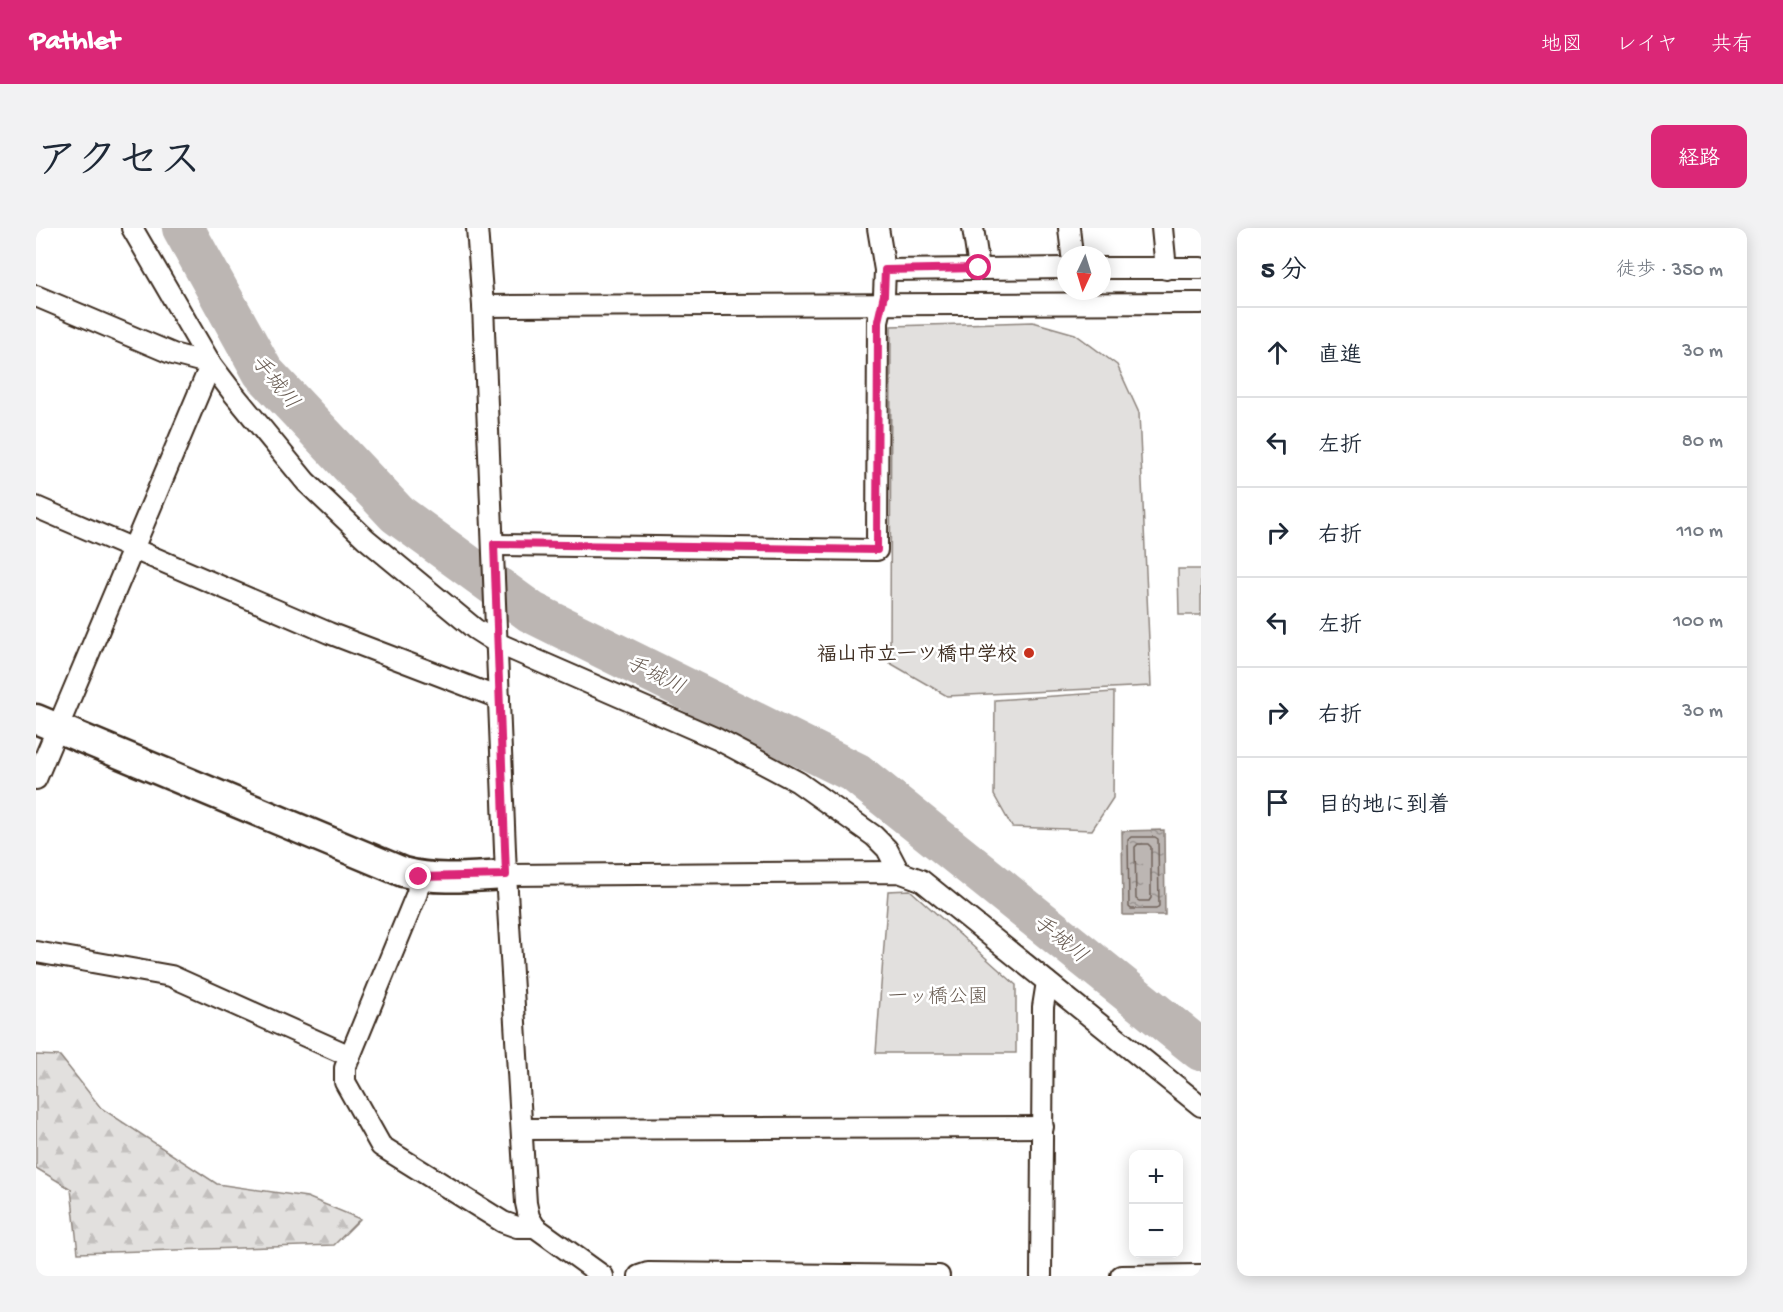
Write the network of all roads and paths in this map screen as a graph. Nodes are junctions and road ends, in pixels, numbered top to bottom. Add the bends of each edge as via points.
1 (132, 228) edge
2 (477, 228) edge
3 (878, 228) edge
4 (974, 228) edge
5 (1069, 228) edge
6 (1162, 228) edge
7 (1071, 246) edge
8 (979, 268) junction
9 (1057, 268) edge
10 (1111, 268) edge
11 (1201, 268) edge
12 (1166, 269) junction
13 (885, 270) junction
14 (36, 296) edge
15 (1201, 303) edge
16 (882, 305) junction
17 (483, 306) junction
18 (212, 364) junction
19 (36, 507) edge
20 (134, 550) junction
21 (494, 550) junction
22 (496, 635) junction
23 (499, 698) junction
24 (47, 723) edge
25 (36, 779) edge
26 (899, 872) junction
27 (506, 875) junction
28 (419, 877) junction
29 (36, 952) edge
30 (1047, 982) junction
31 (350, 1056) junction
32 (1201, 1106) edge
33 (1043, 1127) junction
34 (522, 1129) junction
35 (535, 1227) junction
36 (1201, 1275) edge
37 (603, 1276) edge
38 (639, 1276) edge
39 (939, 1276) edge
40 (1041, 1276) edge
41 (1121, 1276) edge

1 - 18 street
2 - 17 street
3 - 13 street
4 - 8 street
5 - 7 street
6 - 12 street
8 - 9 street
8 - 13 street
10 - 12 street
11 - 12 street
13 - 16 street
14 - 18 street via 173,354
15 - 16 street
16 - 17 street
16 - 21 street via 878,321 877,550
17 - 21 street
18 - 20 street
18 - 22 street via 306,482 366,539 475,629
19 - 20 street
20 - 23 street via 328,633
20 - 24 street
21 - 22 street
22 - 23 street
22 - 26 street via 717,739 798,782 874,836 887,849
23 - 27 street
24 - 25 street
24 - 28 street
26 - 27 street
26 - 30 street via 921,880
27 - 28 street
27 - 34 street
28 - 31 street via 417,893
29 - 31 street via 171,976
30 - 32 street
30 - 33 street via 1043,1007
31 - 35 street via 345,1082 381,1146 503,1222
33 - 34 street
33 - 40 street
34 - 35 street via 526,1203
35 - 37 street
36 - 41 street
38 - 39 street

